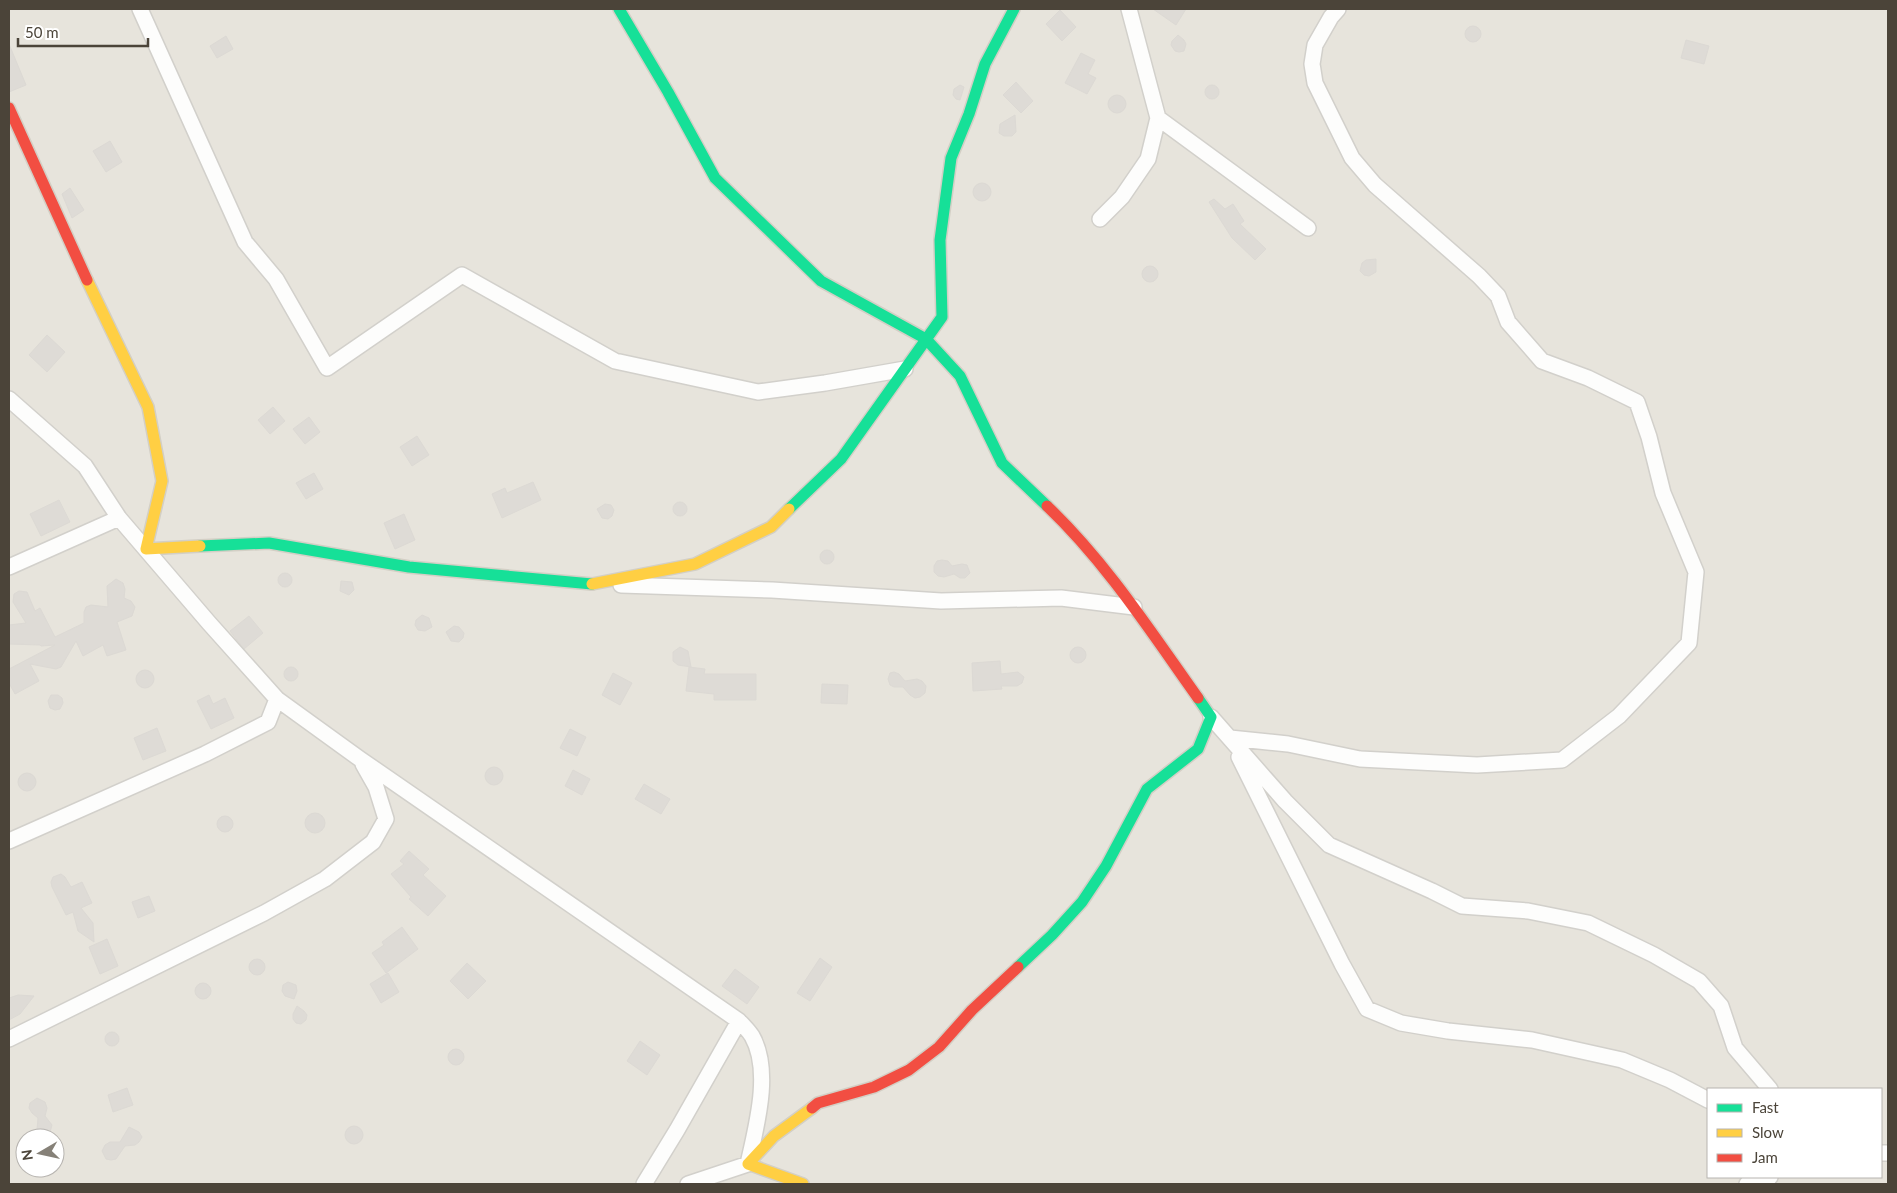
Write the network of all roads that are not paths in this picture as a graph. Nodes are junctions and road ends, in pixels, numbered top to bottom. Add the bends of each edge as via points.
1 (140, 9) edge
2 (619, 9) edge
3 (1014, 9) edge
4 (1129, 9) edge
5 (1338, 9) edge
6 (9, 108) edge
7 (1158, 118) junction
8 (1100, 219) dead end
9 (1308, 228) dead end
10 (926, 340) junction
11 (905, 369) junction
12 (9, 399) edge
13 (119, 518) junction
14 (146, 549) junction
15 (9, 567) edge
16 (594, 584) junction
17 (1134, 607) junction
18 (277, 699) junction
19 (1211, 717) junction
20 (1230, 738) junction
21 (360, 760) junction
22 (9, 841) edge
23 (740, 1020) junction
24 (9, 1039) edge
25 (1769, 1088) edge
26 (1707, 1099) edge
27 (748, 1164) junction
28 (1767, 1178) edge
29 (644, 1184) edge
30 (688, 1184) edge
31 (803, 1184) edge
32 (1747, 1184) edge

1 - 11 street via 245,242 276,279 328,368 462,275 615,361 758,392
2 - 10 street via 715,178 821,281
3 - 10 street via 985,64 951,158 940,240 942,317
4 - 7 street
5 - 20 street via 1315,45 1312,64 1315,83 1352,158 1375,185 1438,238 1498,296 1508,322 1542,361 1588,378 1637,402 1663,493 1696,572 1689,643 1620,716 1562,760 1477,765 1360,759 1288,744
6 - 14 street via 148,407 162,481
7 - 8 street via 1148,159 1122,197
7 - 9 street
10 - 11 street
10 - 17 street via 960,376 1002,463 1067,525
11 - 16 street via 841,459 771,526 695,564
12 - 13 street via 85,466
13 - 14 street
13 - 15 street
14 - 16 street via 269,543 409,567
14 - 18 street
16 - 17 street via 772,590 941,601 1061,598
17 - 19 street
18 - 21 street
18 - 22 street via 268,722
19 - 20 street
19 - 27 street via 1198,749 1147,789 1106,866 1082,902 939,1047 909,1070 874,1086 818,1103 774,1136
20 - 25 street via 1329,845 1462,906 1528,911 1588,923 1699,981 1721,1006 1735,1048
20 - 26 street via 1367,1009 1400,1023 1532,1040 1622,1060
21 - 23 street
21 - 24 street via 376,787 386,820 373,842 324,879 264,913
23 - 27 street via 752,1036 762,1067
23 - 29 street
27 - 30 street
27 - 31 street
28 - 32 street

